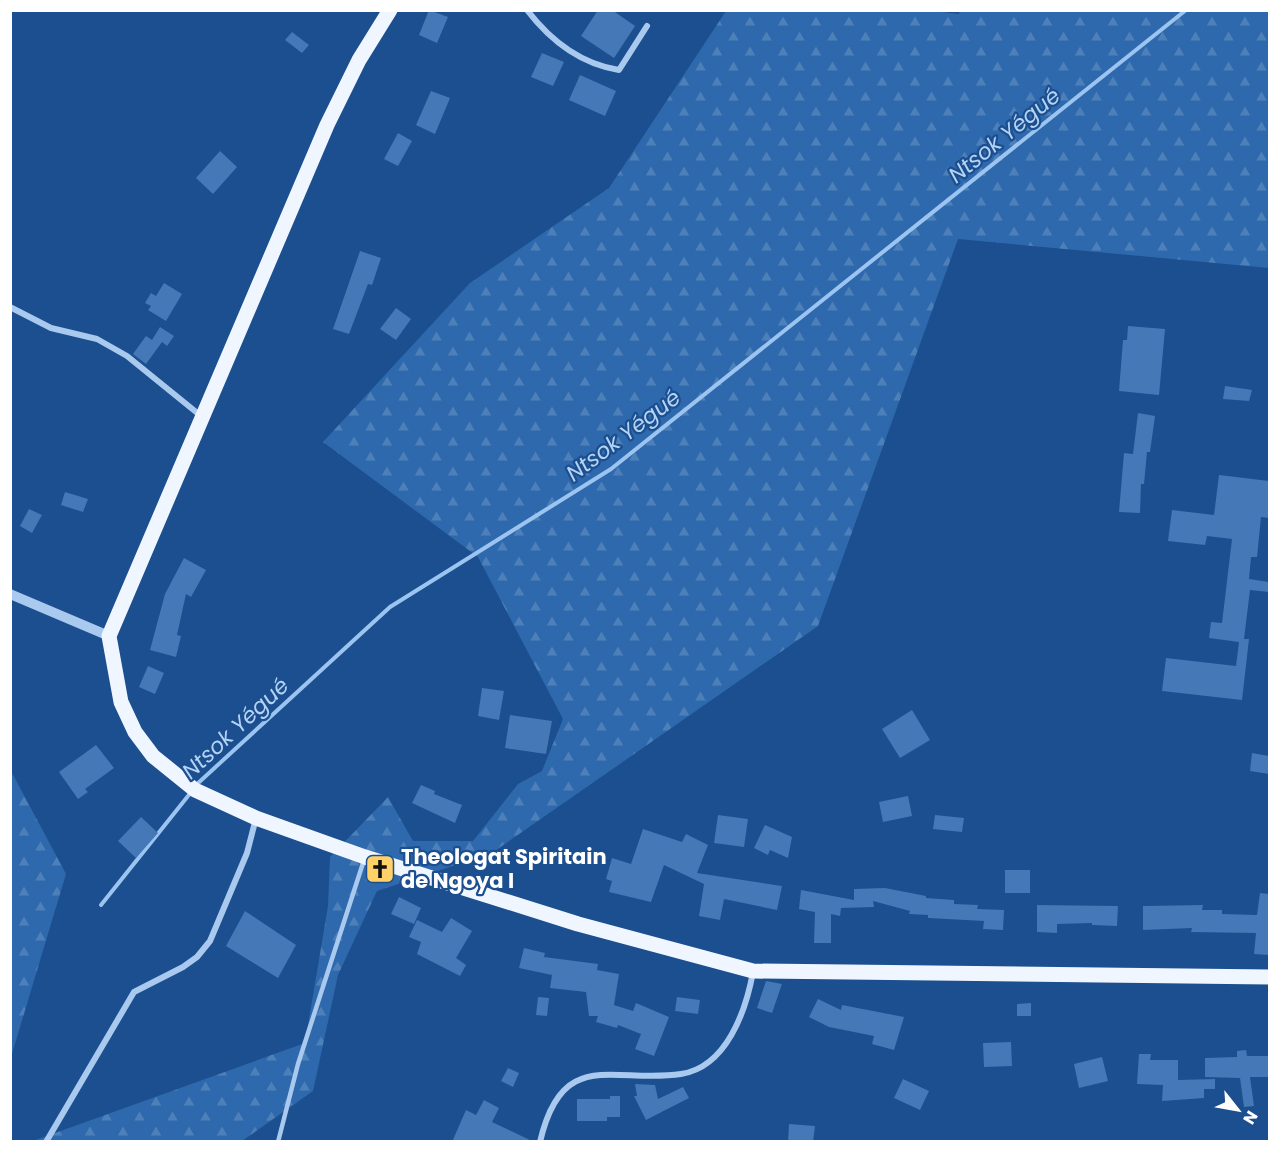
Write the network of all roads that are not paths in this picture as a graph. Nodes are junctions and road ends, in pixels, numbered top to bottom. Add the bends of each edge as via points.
1 (390, 10) edge
2 (527, 10) edge
3 (647, 26) dead end
4 (10, 308) edge
5 (201, 417) junction
6 (10, 594) edge
7 (109, 636) junction
8 (256, 818) junction
9 (365, 857) junction
10 (753, 971) junction
11 (1269, 977) edge
12 (46, 1142) edge
13 (278, 1142) edge
14 (540, 1142) edge

1 - 5 main road via 359,60 327,125
2 - 3 street via 561,46 610,69 619,70
4 - 5 street via 51,328 97,339 127,356
5 - 7 main road
6 - 7 street
7 - 8 main road via 121,702 135,732 153,756 195,790
8 - 9 main road
8 - 12 street via 247,853 210,941 183,967 134,992
9 - 10 main road via 578,924
9 - 13 lane via 298,1065
10 - 11 main road
10 - 14 street via 741,1018 721,1050 710,1059 682,1074 591,1075 572,1084 546,1119

